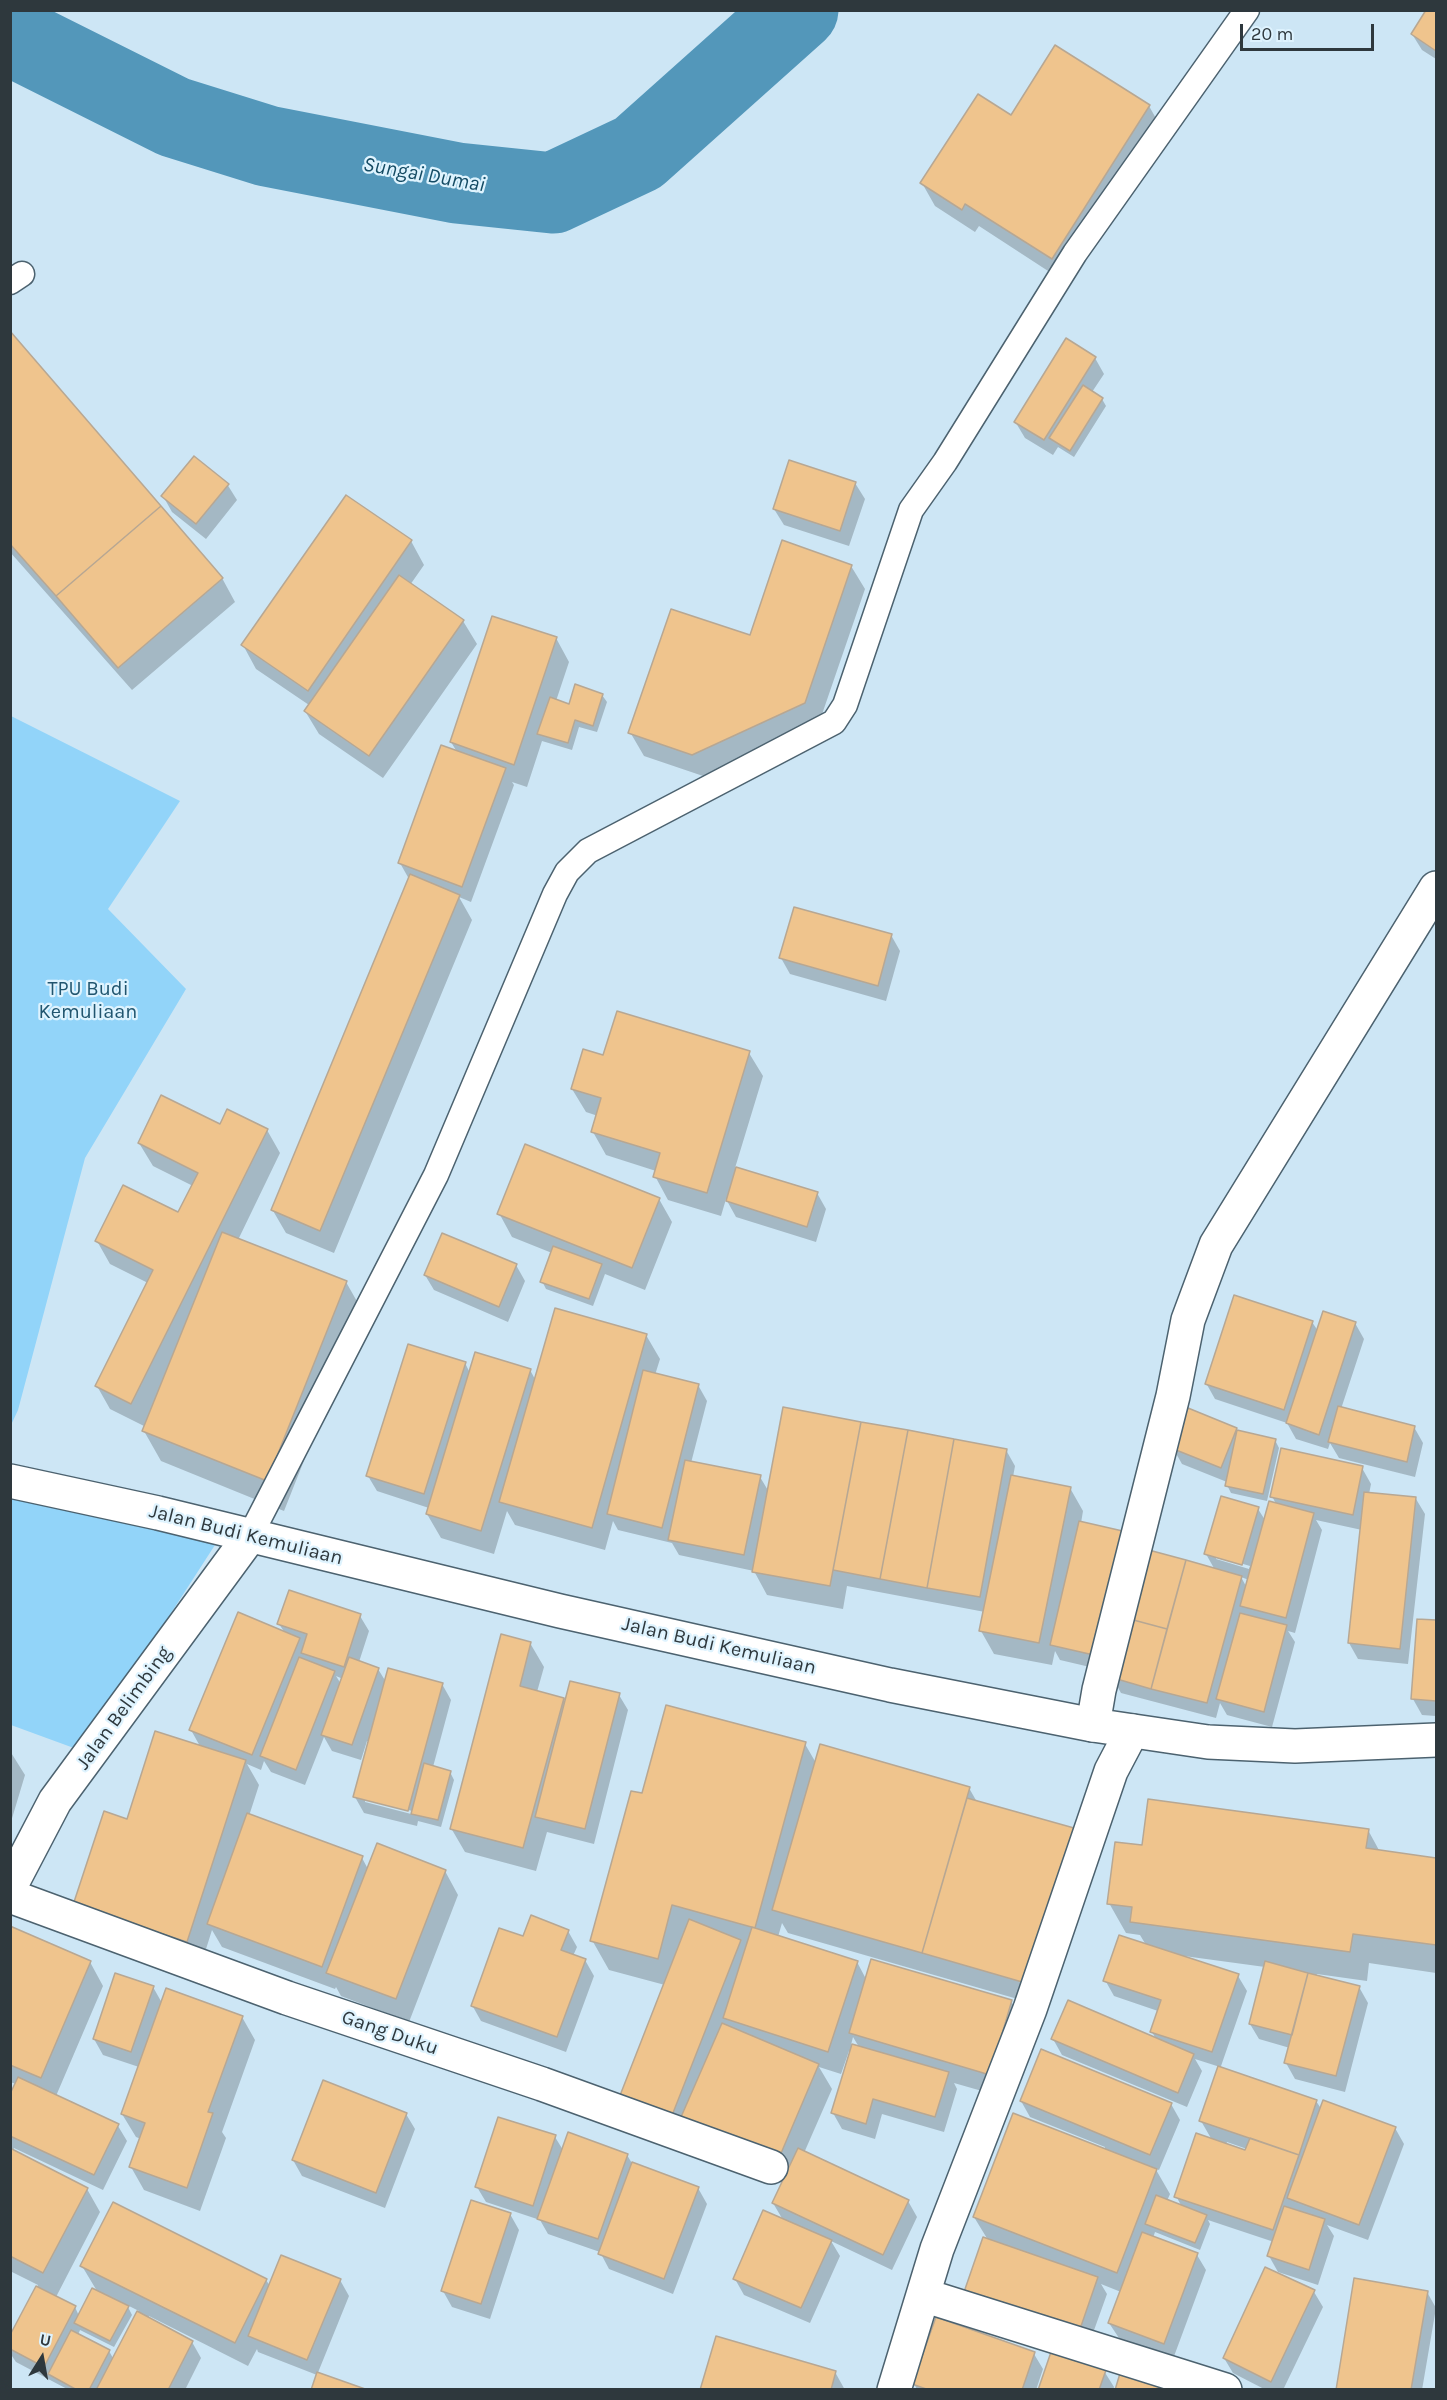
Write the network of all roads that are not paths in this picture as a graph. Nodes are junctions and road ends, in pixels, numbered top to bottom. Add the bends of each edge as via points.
1 (1247, 10) edge
2 (1437, 888) edge
3 (10, 1481) edge
4 (250, 1536) junction
5 (1093, 1725) junction
6 (1132, 1731) junction
7 (1437, 1740) edge
8 (10, 1887) edge
9 (10, 1896) edge
10 (771, 2167) dead end
11 (923, 2295) junction
12 (894, 2390) edge
13 (1225, 2390) edge

1 - 4 lane via 1075,253 911,510 845,705 834,722 588,852 567,872 436,1175
2 - 5 street via 1216,1245 1188,1320
3 - 4 street, Jalan Budi Kemuliaan
4 - 5 street, Jalan Budi Kemuliaan via 560,1611
4 - 8 street, Jalan Belimbing via 55,1801
5 - 6 street, Jalan Budi Kemuliaan
6 - 7 street, Jalan Budi Kemuliaan via 1208,1742 1295,1746
6 - 11 street via 1111,1771 1030,2009 937,2249
9 - 10 street, Gang Duku via 287,1998
11 - 12 street
11 - 13 street

